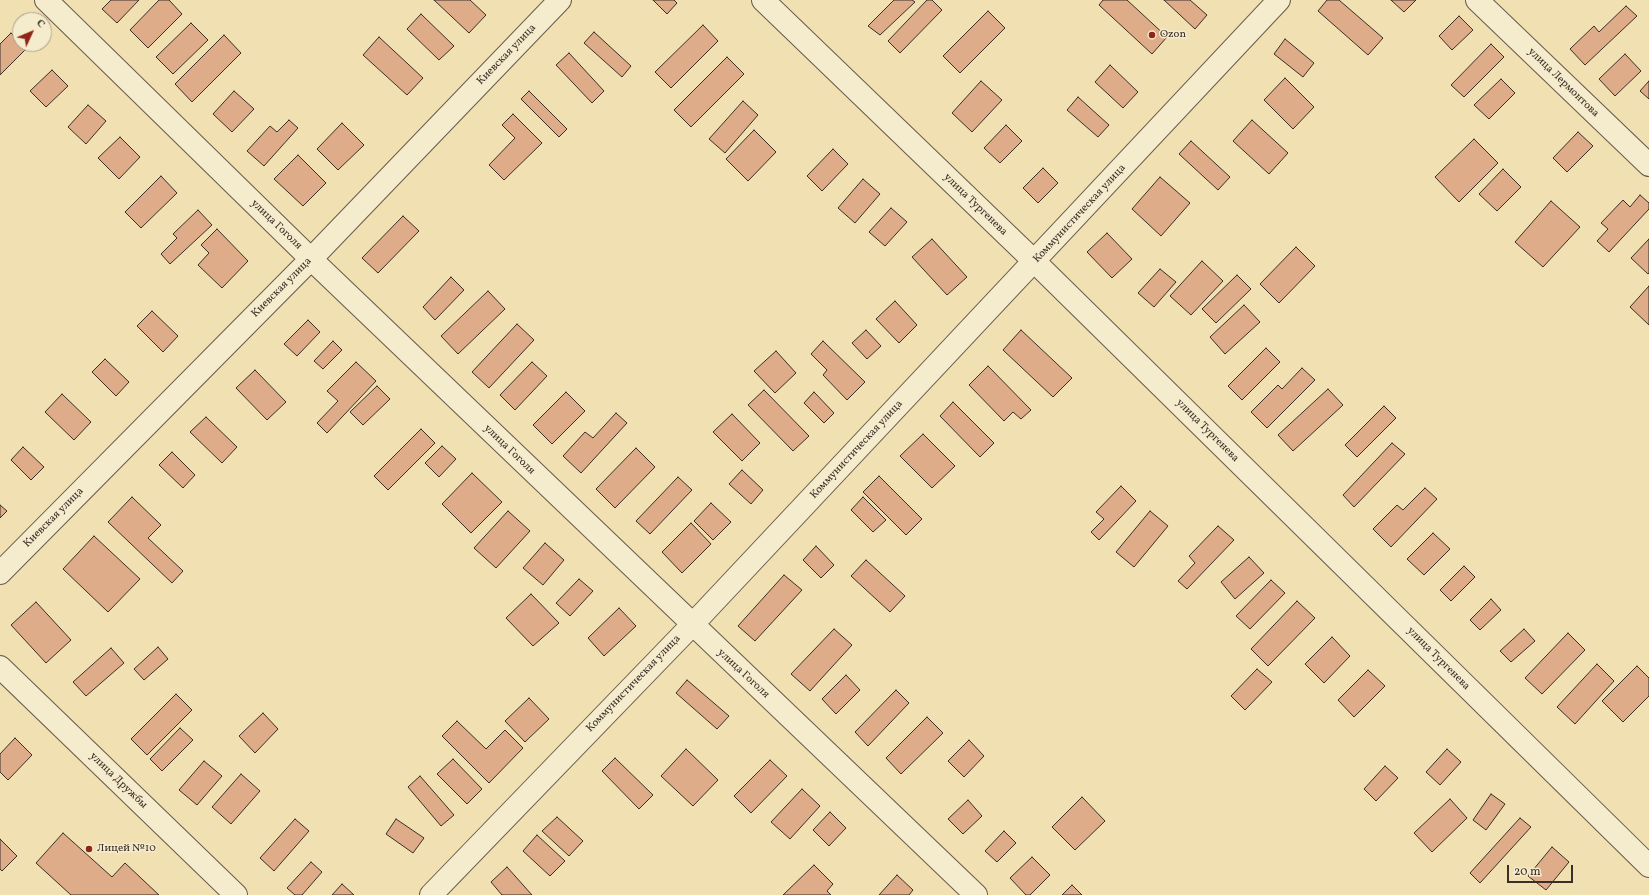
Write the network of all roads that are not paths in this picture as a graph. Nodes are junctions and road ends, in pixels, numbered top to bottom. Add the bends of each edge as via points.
1 (46, 0) edge
2 (560, 0) edge
3 (763, 0) edge
4 (1279, 0) edge
5 (1477, 0) edge
6 (1649, 165) edge
7 (311, 259) junction
8 (1035, 262) junction
9 (0, 573) edge
10 (692, 625) junction
11 (0, 667) edge
12 (1649, 866) edge
13 (236, 895) edge
14 (431, 895) edge
15 (976, 895) edge

1 - 7 street, улица Гоголя
2 - 7 street, Киевская улица
3 - 8 street, улица Тургенева
4 - 8 street, Коммунистическая улица
5 - 6 street, улица Лермонтова
7 - 9 street, Киевская улица
7 - 10 street, улица Гоголя
8 - 10 street, Коммунистическая улица
8 - 12 street, улица Тургенева
10 - 14 street, Коммунистическая улица
10 - 15 street, улица Гоголя
11 - 13 street, улица Дружбы

